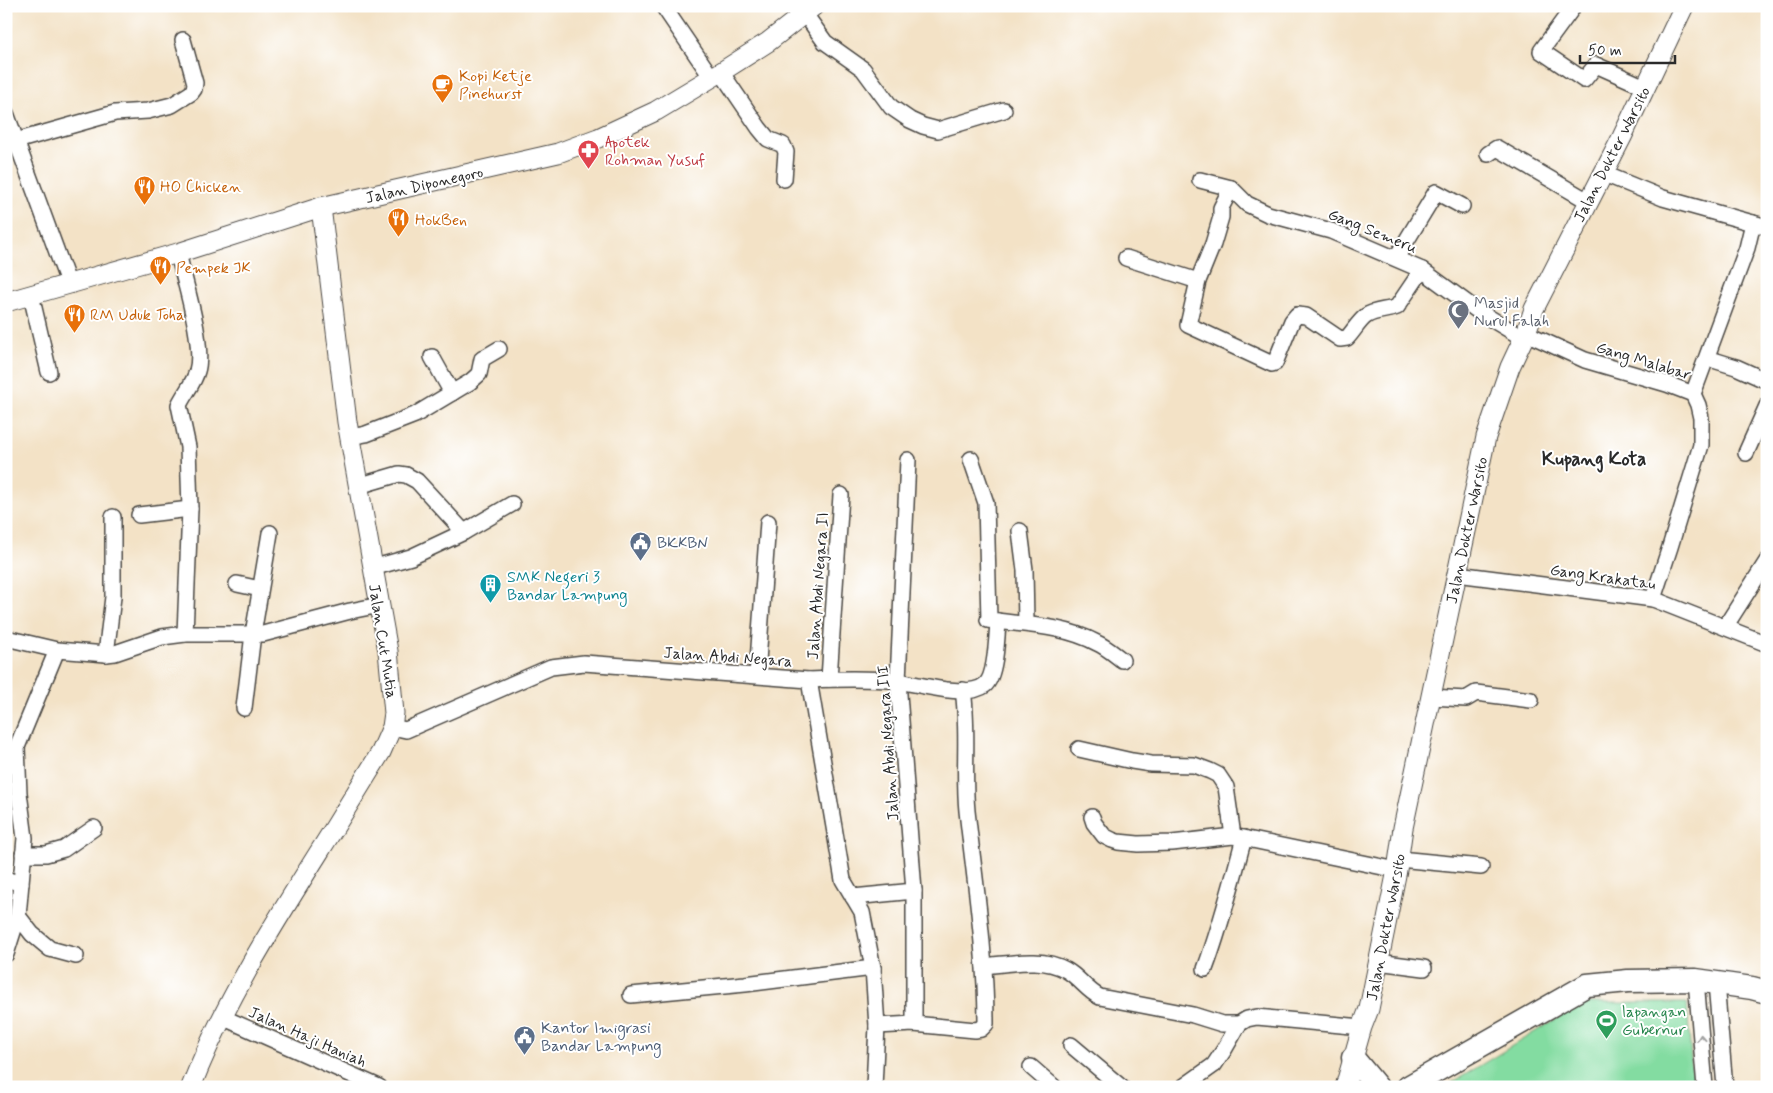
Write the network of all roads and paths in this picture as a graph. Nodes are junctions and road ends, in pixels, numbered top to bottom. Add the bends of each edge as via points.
1 (663, 6) edge
2 (1568, 6) edge
3 (1684, 6) edge
4 (809, 10) edge
5 (183, 40) dead end
6 (717, 75) junction
7 (1645, 88) junction
8 (1004, 110) dead end
9 (6, 114) edge
10 (16, 142) junction
11 (1488, 154) dead end
12 (1602, 173) junction
13 (784, 179) dead end
14 (1200, 180) dead end
15 (1231, 188) junction
16 (1588, 201) junction
17 (321, 206) junction
18 (1462, 206) dead end
19 (1760, 225) edge
20 (178, 253) junction
21 (1126, 258) dead end
22 (1396, 258) junction
23 (1422, 270) junction
24 (1198, 280) junction
25 (69, 284) junction
26 (31, 295) junction
27 (6, 302) edge
28 (1524, 336) junction
29 (499, 349) dead end
30 (432, 357) dead end
31 (1707, 358) junction
32 (49, 372) dead end
33 (1767, 381) edge
34 (452, 393) junction
35 (1693, 394) junction
36 (1767, 406) edge
37 (350, 437) junction
38 (1746, 453) dead end
39 (971, 459) dead end
40 (908, 460) dead end
41 (358, 486) junction
42 (840, 495) dead end
43 (512, 504) dead end
44 (190, 509) junction
45 (139, 515) dead end
46 (113, 517) dead end
47 (768, 522) dead end
48 (1020, 531) dead end
49 (464, 532) junction
50 (270, 533) dead end
51 (1767, 561) edge
52 (372, 568) junction
53 (1457, 574) junction
54 (237, 584) dead end
55 (260, 588) junction
56 (1653, 599) junction
57 (380, 605) junction
58 (989, 620) junction
59 (1026, 623) junction
60 (1726, 628) junction
61 (186, 634) junction
62 (253, 634) junction
63 (6, 638) edge
64 (1767, 644) edge
65 (57, 650) junction
66 (106, 654) junction
67 (1122, 660) dead end
68 (757, 676) junction
69 (829, 679) junction
70 (809, 680) junction
71 (898, 681) junction
72 (963, 690) junction
73 (1432, 697) junction
74 (1531, 700) dead end
75 (244, 708) dead end
76 (392, 728) junction
77 (1078, 749) dead end
78 (12, 760) edge
79 (1092, 817) dead end
80 (94, 828) dead end
81 (1238, 837) junction
82 (24, 854) junction
83 (1398, 864) junction
84 (1481, 867) dead end
85 (6, 879) edge
86 (21, 884) junction
87 (914, 891) junction
88 (853, 896) junction
89 (18, 916) junction
90 (6, 954) edge
91 (76, 956) dead end
92 (1378, 962) junction
93 (984, 966) junction
94 (872, 968) junction
95 (1424, 968) dead end
96 (1205, 969) dead end
97 (1706, 981) junction
98 (1767, 992) edge
99 (631, 995) dead end
100 (222, 1017) junction
101 (914, 1024) junction
102 (1239, 1024) junction
103 (877, 1026) junction
104 (1362, 1027) junction
105 (1071, 1045) dead end
106 (1353, 1058) junction
107 (1031, 1067) dead end
108 (191, 1087) edge
109 (379, 1087) edge
110 (874, 1087) edge
111 (1054, 1087) edge
112 (1121, 1087) edge
113 (1183, 1087) edge
114 (1345, 1087) edge
115 (1377, 1087) edge
116 (1408, 1087) edge
117 (1705, 1087) edge
118 (1724, 1087) edge

1 - 6 street
2 - 7 street via 1571,10 1541,51 1584,80 1596,65
3 - 7 main road, Jalan Dokter Warsito
4 - 6 main road, Jalan Diponegoro
4 - 8 street via 826,42 863,69 891,107 910,120 938,130
5 - 10 street via 195,82 194,89 186,98 172,105 115,114
6 - 13 street via 768,139 783,145 786,152
6 - 17 main road, Jalan Diponegoro via 656,111 558,153
7 - 12 main road, Jalan Dokter Warsito
9 - 10 street
10 - 25 street
11 - 16 street via 1497,148
12 - 16 main road, Jalan Dokter Warsito
12 - 19 street via 1663,198
14 - 15 street, Gang Semeru
15 - 22 street, Gang Semeru via 1247,204 1268,214 1332,231
15 - 24 street via 1221,208 1213,244
16 - 28 main road, Jalan Dokter Warsito via 1534,309
17 - 20 main road, Jalan Diponegoro
17 - 37 main road, Jalan Cut Mutia
18 - 22 street via 1436,192
19 - 31 street via 1747,248
20 - 25 main road, Jalan Diponegoro
20 - 44 street via 197,331 197,372 178,405 188,447
21 - 24 street
22 - 23 street, Gang Semeru
23 - 24 street via 1397,307 1366,316 1344,340 1306,316 1298,315 1272,364 1188,325
23 - 28 street, Gang Semeru via 1478,311
25 - 26 main road, Jalan Diponegoro
26 - 27 main road, Jalan Diponegoro
26 - 32 street
28 - 35 street, Gang Malabar via 1585,360
28 - 53 main road, Jalan Dokter Warsito via 1486,437
29 - 34 street via 482,359 479,374
30 - 34 street
31 - 33 street
31 - 35 street
34 - 37 street via 415,415
35 - 56 street, Gang Malabar via 1701,418 1701,445
36 - 38 street
37 - 41 main road, Jalan Cut Mutia
39 - 58 street via 986,503
40 - 71 street, Jalan Abdi Negara III
41 - 49 street via 399,474 406,475 417,481
41 - 52 main road, Jalan Cut Mutia
42 - 69 street, Jalan Abdi Negara II
43 - 49 street
44 - 45 street
44 - 61 street
46 - 66 street via 113,597
47 - 68 street
48 - 59 street
49 - 52 street via 411,557
50 - 55 street
51 - 60 street
52 - 57 main road, Jalan Cut Mutia
53 - 56 street, Gang Krakatau
53 - 73 main road, Jalan Dokter Warsito
54 - 55 street
55 - 62 street
56 - 60 street, Gang Krakatau
57 - 62 street
57 - 76 main road, Jalan Cut Mutia via 389,660 394,713
58 - 59 street
58 - 72 street via 992,669 989,680 984,686
59 - 67 street via 1081,636 1098,643
60 - 64 street, Gang Krakatau
61 - 62 street
61 - 66 street via 162,637
62 - 75 street
63 - 65 street
65 - 66 street
65 - 78 street
68 - 70 street, Jalan Abdi Negara
68 - 76 street, Jalan Abdi Negara via 584,662 551,667 406,730
69 - 70 street
69 - 71 street
70 - 88 street, Jalan Abdi Negara via 843,880
71 - 72 street
71 - 87 street, Jalan Abdi Negara III
72 - 93 street via 966,790
73 - 74 street via 1466,699 1476,694
73 - 83 main road, Jalan Dokter Warsito
76 - 100 main road, Jalan Cut Mutia via 381,752 258,950
77 - 81 street via 1151,764 1194,766 1218,775 1226,787
78 - 82 street via 25,838
79 - 81 street via 1104,836 1118,842 1172,843
80 - 82 street via 64,849 46,854
81 - 83 street
81 - 96 street via 1223,915
82 - 86 street
83 - 84 street
83 - 92 main road, Jalan Dokter Warsito
85 - 86 street
86 - 89 street
87 - 88 street
87 - 101 street, Jalan Abdi Negara III
88 - 94 street, Jalan Abdi Negara via 862,912
89 - 90 street
89 - 91 street via 50,949
92 - 95 street
92 - 104 main road, Jalan Dokter Warsito
93 - 101 street via 986,1024 983,1028
93 - 102 street via 1046,962 1066,969 1100,997 1193,1015 1222,1024
94 - 99 street
94 - 103 street, Jalan Abdi Negara
97 - 98 highway
97 - 116 highway via 1628,981 1587,985
117 -> 97 street
97 - 118 street
100 - 108 main road, Jalan Cut Mutia
100 - 109 street, Jalan Haji Haniah
101 - 103 street
102 - 104 street via 1257,1017
102 - 113 street via 1214,1065
103 - 110 street, Jalan Abdi Negara
104 - 106 main road, Jalan Dokter Warsito
105 - 112 street
106 - 114 main road, Jalan Dokter Warsito
106 - 115 highway
107 - 111 street

